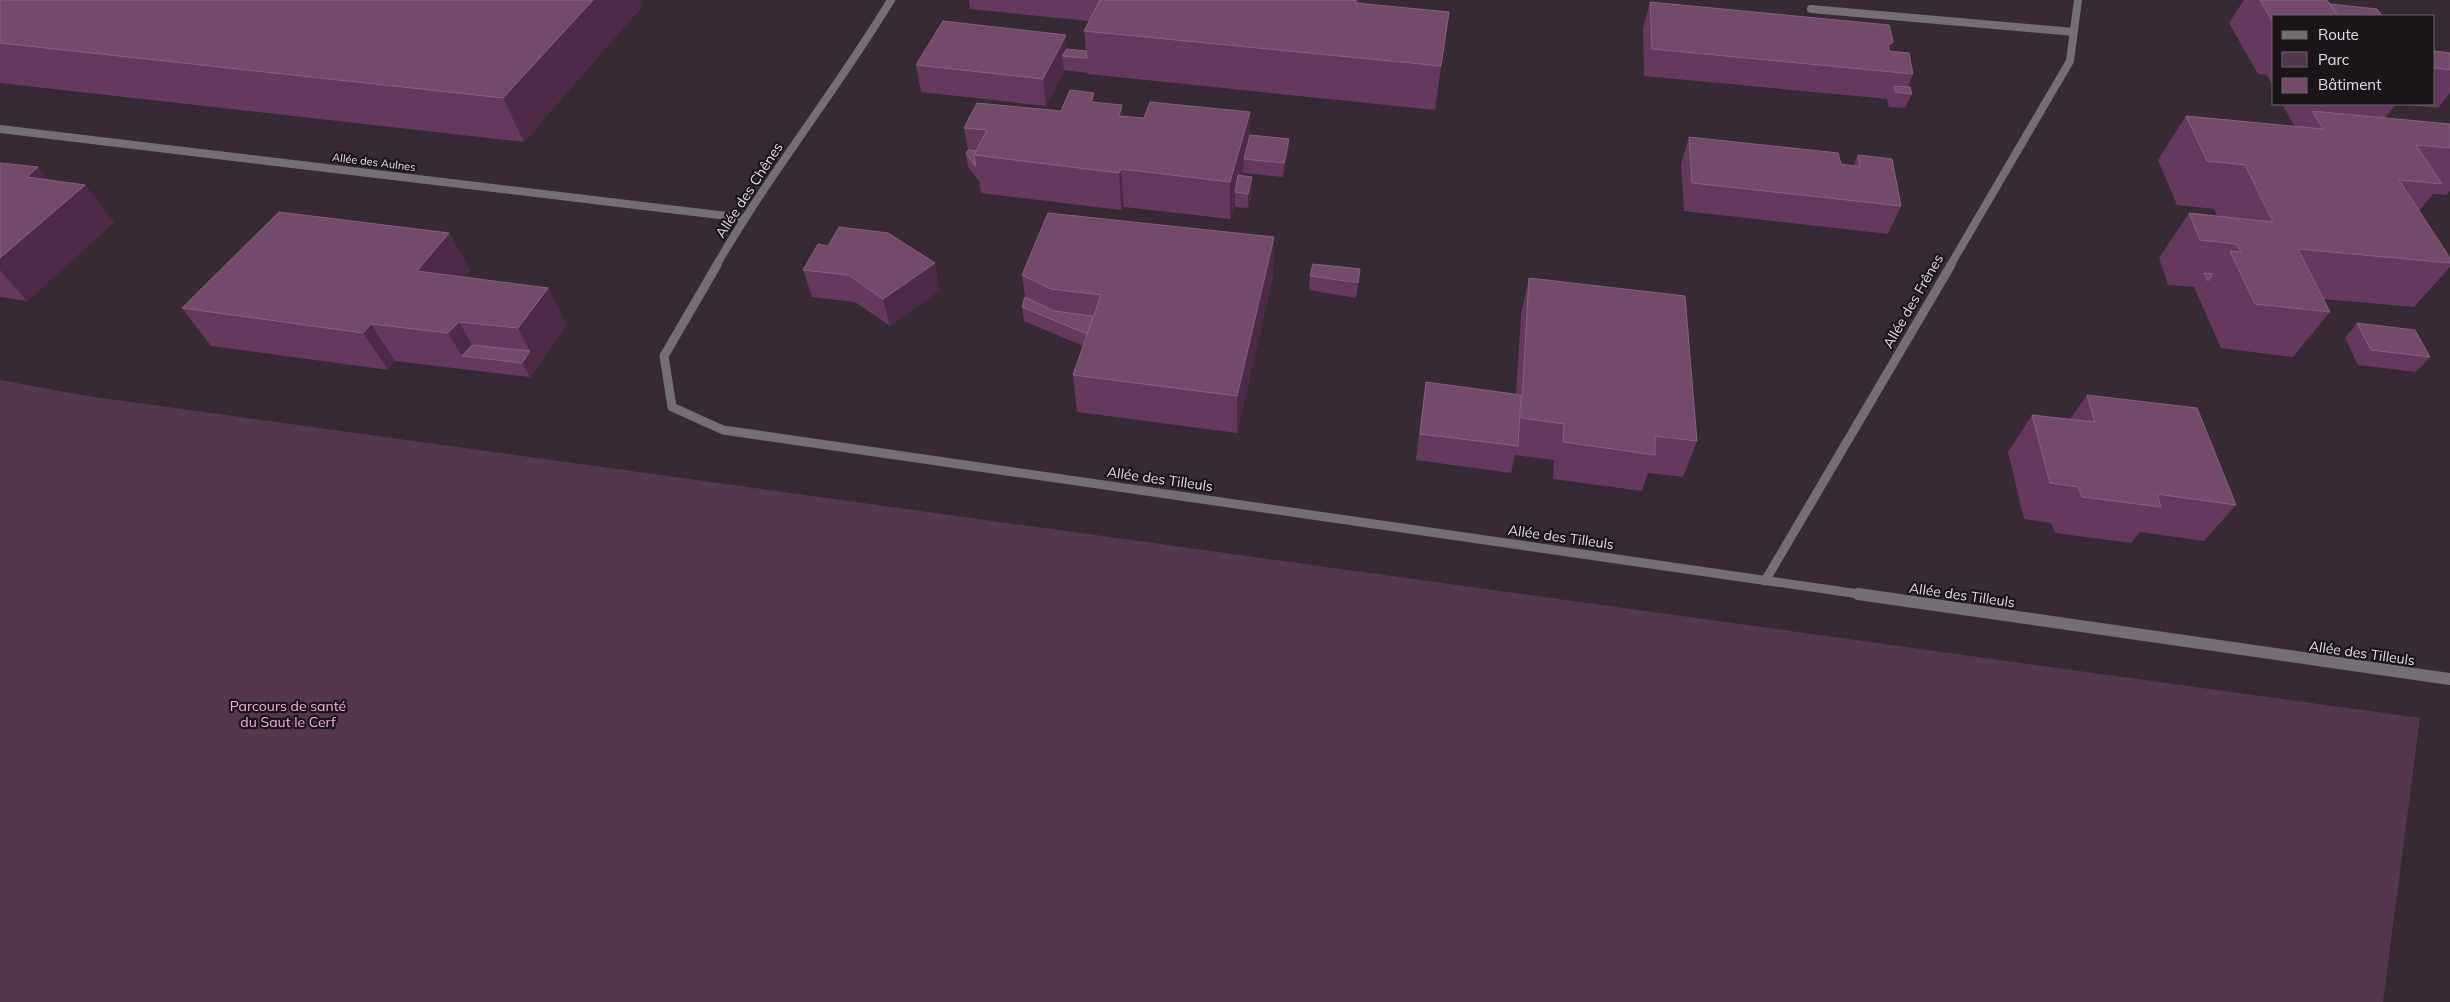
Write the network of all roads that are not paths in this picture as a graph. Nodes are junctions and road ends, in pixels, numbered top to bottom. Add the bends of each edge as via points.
1 (890, 0) edge
2 (2078, 0) edge
3 (1811, 9) dead end
4 (2074, 32) junction
5 (0, 129) edge
6 (744, 218) junction
7 (672, 406) joint
8 (1765, 581) junction
9 (2450, 680) edge

1 - 6 street, Allée des Chênes via 861,49
2 - 4 street, Allée des Frênes
3 - 4 street
4 - 8 street, Allée des Frênes via 2070,61
5 - 6 street, Allée des Aulnes
6 - 7 street, Allée des Chênes via 664,356
7 - 8 street, Allée des Tilleuls via 723,430
8 - 9 street, Allée des Tilleuls

